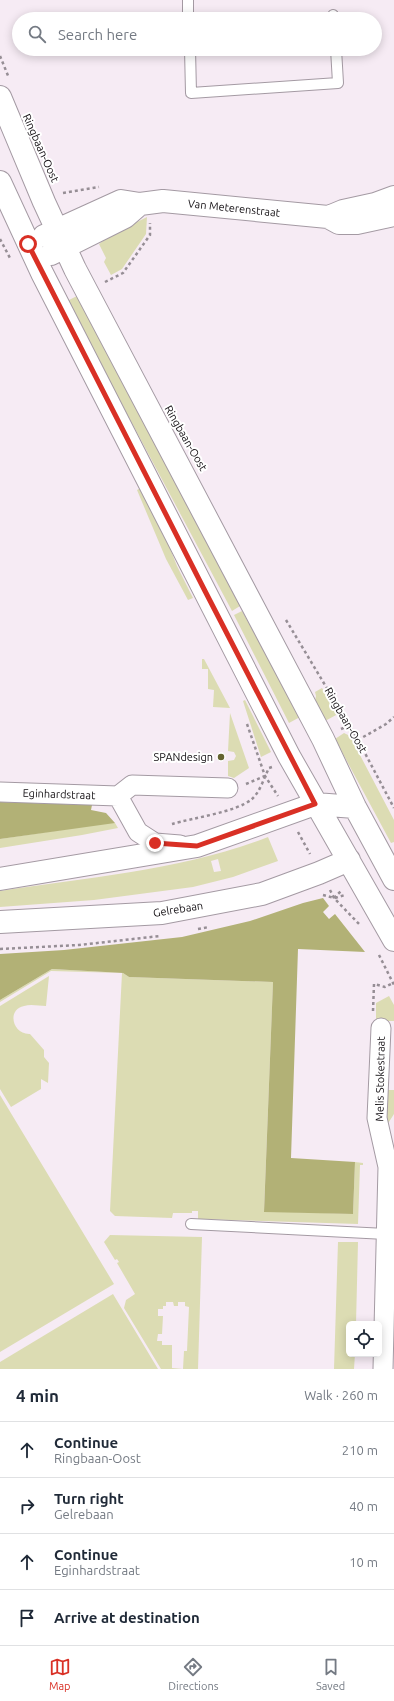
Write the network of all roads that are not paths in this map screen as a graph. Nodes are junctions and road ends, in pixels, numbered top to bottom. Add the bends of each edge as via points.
1 (188, 0) edge
2 (188, 12) edge
3 (190, 56) edge
4 (336, 56) edge
5 (6, 89) edge
6 (0, 182) edge
7 (394, 197) edge
8 (394, 215) edge
9 (328, 218) junction
10 (65, 233) junction
11 (32, 252) junction
12 (228, 788) dead end
13 (0, 792) edge
14 (118, 796) junction
15 (315, 804) junction
16 (360, 816) junction
17 (197, 846) junction
18 (349, 860) junction
19 (0, 879) edge
20 (394, 879) edge
21 (0, 922) edge
22 (386, 947) edge
23 (381, 1028) road end
24 (191, 1224) dead end
25 (386, 1234) junction
26 (383, 1369) edge

1 - 2 lane
3 - 4 lane via 191,94 338,82
5 - 10 main road, Ringbaan-Oost
6 - 11 main road
7 - 9 main road, Van Meterenstraat via 343,211
8 - 9 main road, Van Meterenstraat via 357,223 339,223
9 - 10 main road, Van Meterenstraat via 163,201 140,204 121,201
10 - 11 main road
10 - 16 main road, Ringbaan-Oost
11 - 15 main road
12 - 14 street via 132,785
13 - 14 street, Eginhardstraat
14 - 17 street via 138,832 155,843
15 - 16 main road
15 - 17 main road
15 - 18 main road
16 - 18 main road
16 - 20 main road, Ringbaan-Oost
17 - 19 main road
18 - 21 main road, Gelrebaan via 262,894 162,913
18 - 22 main road
23 - 25 street, Melis Stokestraat via 377,1118 388,1166
24 - 25 lane
25 - 26 street, Melis Stokestraat

